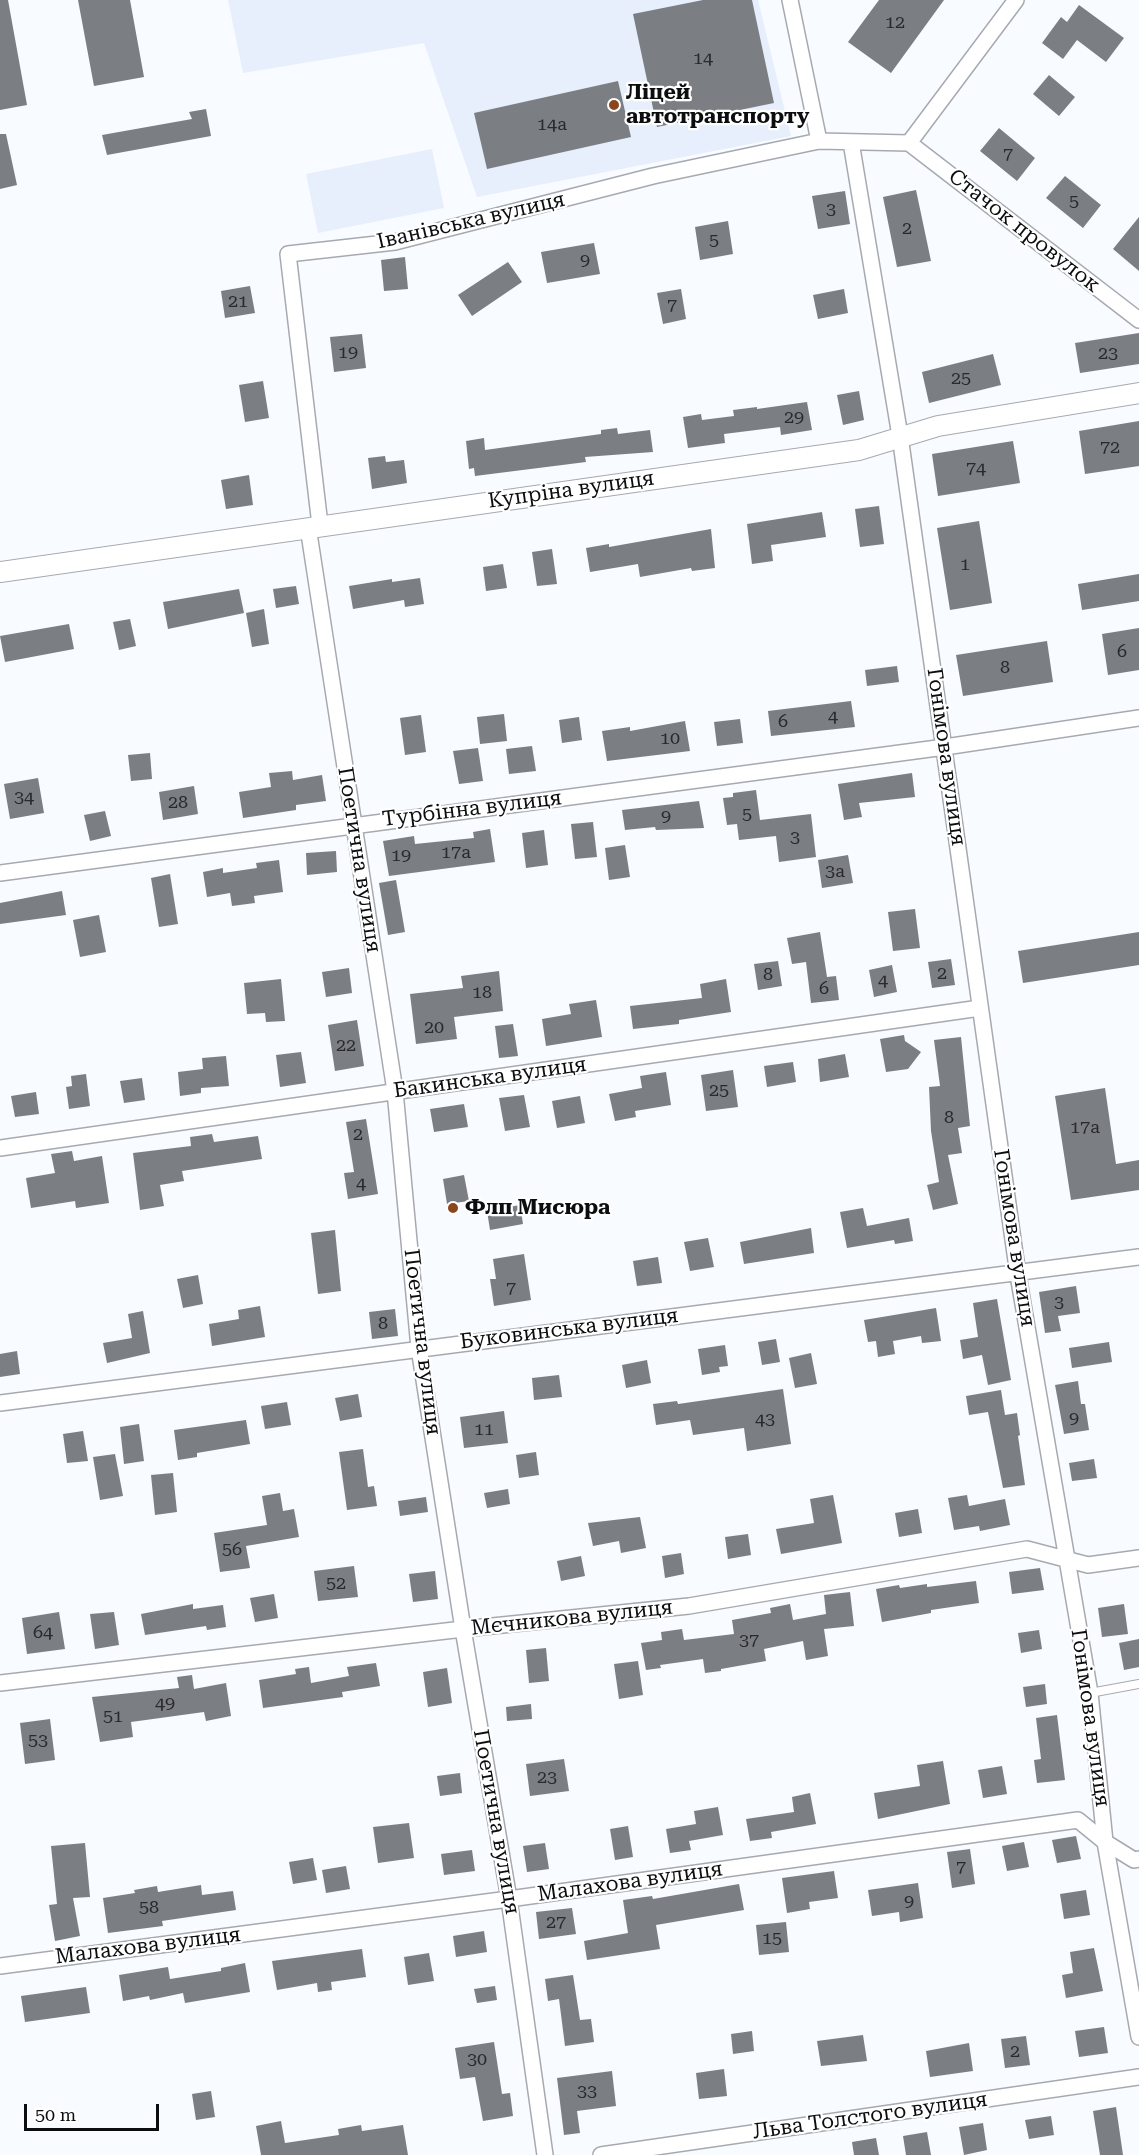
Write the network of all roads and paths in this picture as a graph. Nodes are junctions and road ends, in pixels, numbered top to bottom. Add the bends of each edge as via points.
1 (790, 0) edge
2 (1017, 0) edge
3 (819, 141) junction
4 (850, 142) junction
5 (909, 143) junction
6 (1139, 320) edge
7 (1139, 393) edge
8 (900, 436) junction
9 (314, 526) junction
10 (0, 572) edge
11 (1139, 718) edge
12 (945, 747) junction
13 (353, 824) junction
14 (0, 873) edge
15 (980, 1008) junction
16 (395, 1092) junction
17 (0, 1148) edge
18 (1139, 1257) edge
19 (1018, 1275) junction
20 (419, 1348) junction
21 (0, 1403) edge
22 (1139, 1558) edge
23 (1066, 1561) junction
24 (463, 1629) junction
25 (0, 1683) edge
26 (1139, 1684) edge
27 (1090, 1693) junction
28 (1105, 1842) junction
29 (1139, 1859) edge
30 (509, 1899) junction
31 (0, 1966) edge
32 (1139, 2037) edge
33 (1139, 2077) edge
34 (545, 2155) edge
35 (601, 2155) edge

1 - 3 street
2 - 5 street
3 - 4 street, Іванівська вулиця
3 - 9 street, Іванівська вулиця via 653,176 395,242 288,254
4 - 5 street, Іванівська вулиця
4 - 8 street
5 - 6 street, Стачок провулок
7 - 8 main road, Купріна вулиця via 938,426
8 - 9 main road, Купріна вулиця via 859,450
8 - 12 street, Гонімова вулиця
9 - 10 main road, Купріна вулиця
9 - 13 street, Поетична вулиця
11 - 12 street, Турбінна вулиця
12 - 13 street, Турбінна вулиця
12 - 15 street, Гонімова вулиця
13 - 14 street, Турбінна вулиця
13 - 16 street, Поетична вулиця
15 - 16 street, Бакинська вулиця
15 - 19 street, Гонімова вулиця
16 - 17 street, Бакинська вулиця
16 - 20 street, Поетична вулиця
18 - 19 street, Буковинська вулиця
19 - 20 street, Буковинська вулиця
19 - 23 street, Гонімова вулиця
20 - 21 street, Буковинська вулиця
20 - 24 street, Поетична вулиця
22 - 23 street, Мєчникова вулиця via 1088,1565
23 - 24 street, Мєчникова вулиця via 1027,1549 689,1606
23 - 27 street, Гонімова вулиця
24 - 25 street, Мєчникова вулиця
24 - 30 street, Поетична вулиця
26 - 27 lane
27 - 28 street, Гонімова вулиця
28 - 29 street, Малахова вулиця via 1134,1860
28 - 30 street, Малахова вулиця via 1078,1820
28 - 32 street, Гонімова вулиця
30 - 31 street, Малахова вулиця
30 - 34 street, Поетична вулиця
33 - 35 street, Льва Толстого вулиця

